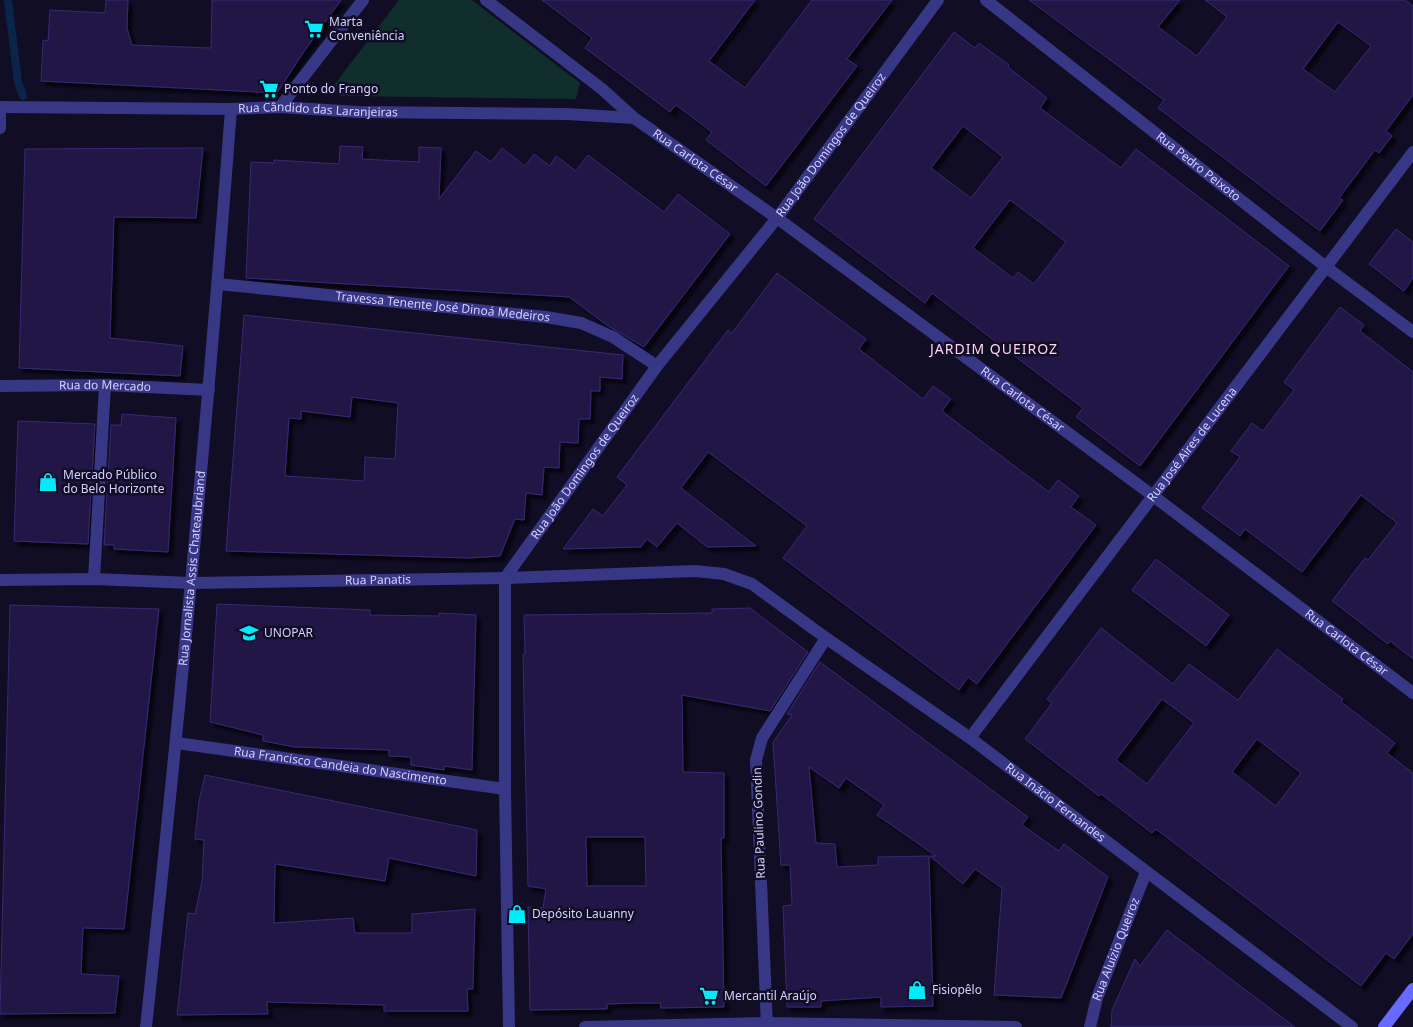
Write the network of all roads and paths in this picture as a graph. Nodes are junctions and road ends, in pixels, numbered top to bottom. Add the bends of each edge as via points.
1 (363, 0) edge
2 (486, 0) edge
3 (938, 0) edge
4 (986, 0) edge
5 (0, 107) edge
6 (280, 107) junction
7 (231, 109) junction
8 (634, 118) junction
9 (0, 128) edge
10 (1413, 152) edge
11 (777, 218) junction
12 (1326, 267) junction
13 (218, 284) junction
14 (1413, 332) edge
15 (657, 366) junction
16 (0, 386) edge
17 (105, 386) junction
18 (209, 390) junction
19 (1152, 496) junction
20 (505, 578) junction
21 (94, 579) junction
22 (0, 580) edge
23 (191, 583) junction
24 (752, 584) joint
25 (826, 638) junction
26 (1413, 693) edge
27 (970, 738) junction
28 (177, 743) junction
29 (504, 789) junction
30 (1146, 872) junction
31 (1413, 989) edge
32 (767, 1025) edge
33 (609, 1026) edge
34 (146, 1027) edge
35 (509, 1027) edge
36 (585, 1027) edge
37 (1016, 1027) edge
38 (1090, 1027) edge
39 (1352, 1027) edge
40 (1384, 1027) edge

1 - 6 street
2 - 8 street, Rua Carlota César via 602,89
3 - 11 street, Rua João Domingos de Queiroz
4 - 12 street, Rua Pedro Peixoto
5 - 7 street, Rua Cândido das Laranjeiras
5 - 9 street
6 - 7 street, Rua Cândido das Laranjeiras
6 - 8 street, Rua Cândido das Laranjeiras via 359,112 567,114
7 - 13 street, Rua Jornalista Assis Chateaubriand
8 - 11 street, Rua Carlota César
10 - 12 street, Rua José Aires de Lucena
11 - 15 street, Rua João Domingos de Queiroz
11 - 19 street, Rua Carlota César
12 - 14 street, Rua Pedro Peixoto
12 - 19 street, Rua José Aires de Lucena
13 - 15 street, Travessa Tenente José Dinoá Medeiros via 581,324 613,337
13 - 18 street, Rua Jornalista Assis Chateaubriand
15 - 20 street, Rua João Domingos de Queiroz
16 - 17 street, Rua do Mercado
17 - 18 street, Rua do Mercado
17 - 21 street
18 - 23 street, Rua Jornalista Assis Chateaubriand
19 - 26 street, Rua Carlota César
19 - 27 street, Rua José Aires de Lucena
20 - 23 street, Rua Panatis
20 - 24 street, Rua Panatis via 695,571 724,574
20 - 29 street
21 - 22 street, Rua Panatis
21 - 23 street, Rua Panatis
23 - 28 street, Rua Jornalista Assis Chateaubriand
24 - 25 street, Rua Inácio Fernandes
25 - 27 street, Rua Inácio Fernandes
25 - 32 street, Rua Paulino Gondin via 762,738 757,751
27 - 30 street, Rua Inácio Fernandes
28 - 29 street, Rua Francisco Candeia do Nascimento
28 - 34 street, Rua Jornalista Assis Chateaubriand
29 - 35 street
30 - 38 street, Rua Aluízio Queiroz via 1097,998
30 - 39 street, Rua Inácio Fernandes
31 - 40 main road
32 - 33 street
32 - 37 street
33 - 36 street

